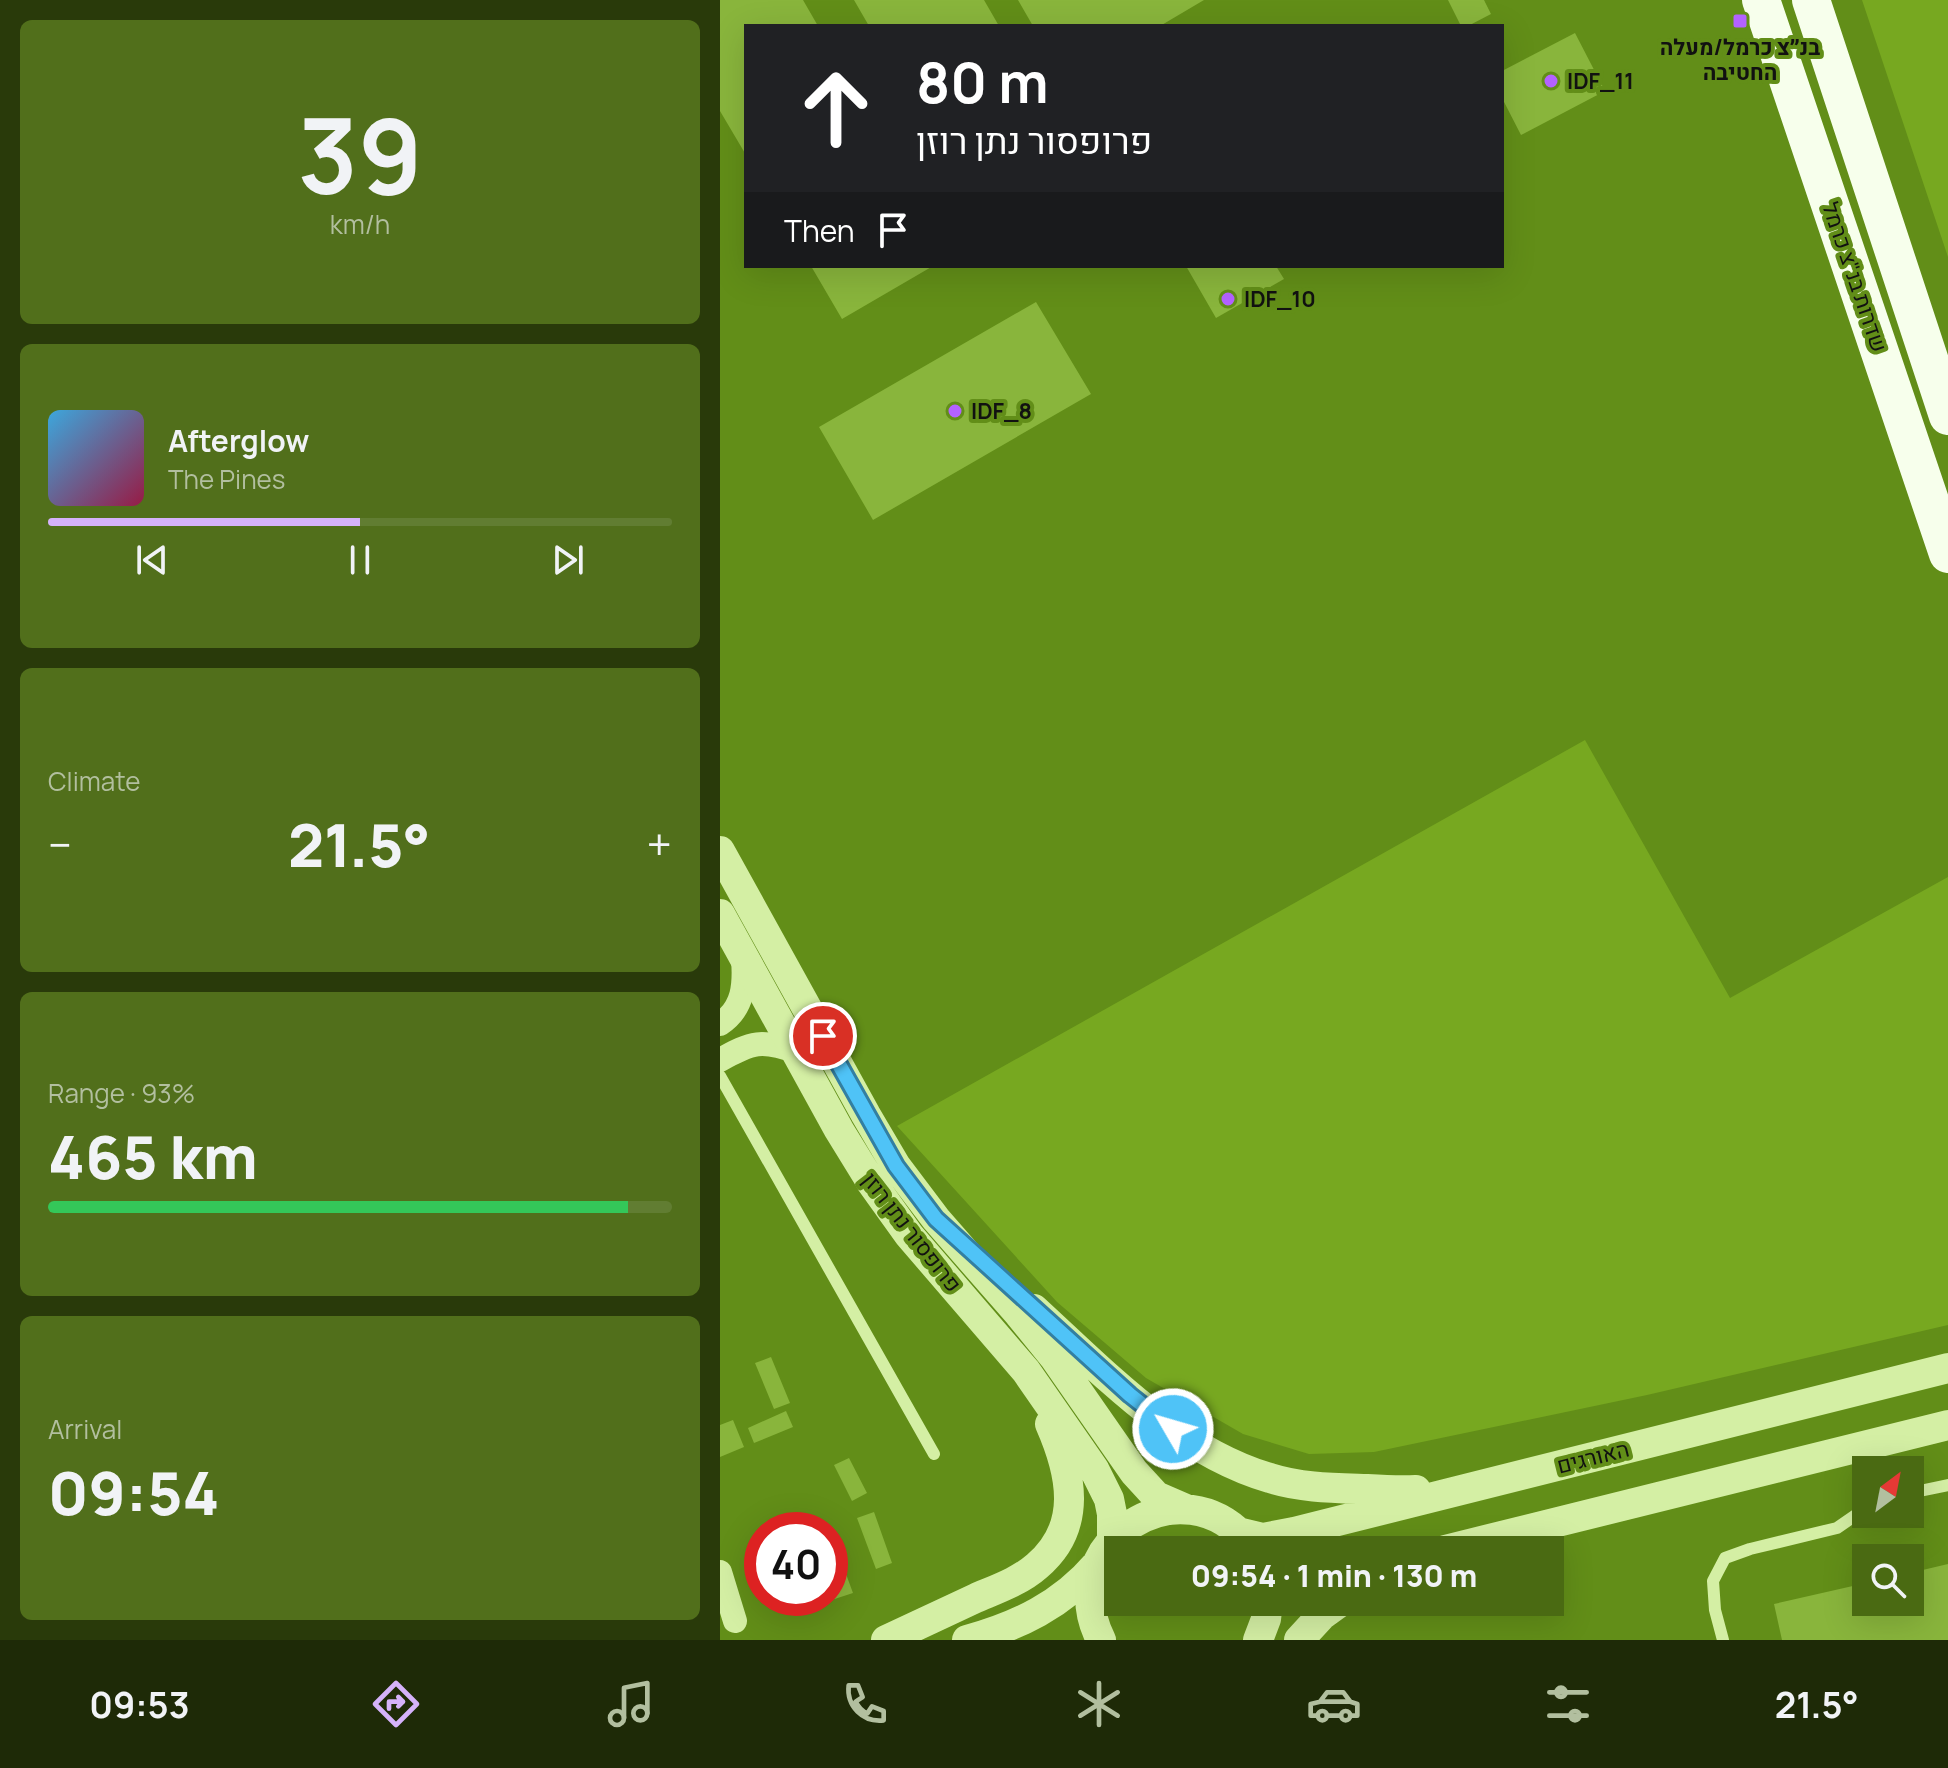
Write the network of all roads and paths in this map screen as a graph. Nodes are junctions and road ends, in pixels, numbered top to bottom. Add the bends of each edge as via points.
1 (1761, 0) edge
2 (1811, 0) edge
3 (1948, 416) edge
4 (1948, 554) edge
5 (720, 851) edge
6 (720, 914) edge
7 (743, 955) junction
8 (720, 1024) edge
9 (797, 1052) junction
10 (720, 1060) edge
11 (720, 1076) edge
12 (936, 1219) junction
13 (1948, 1368) edge
14 (1026, 1371) junction
15 (1948, 1425) edge
16 (934, 1454) dead end
17 (1494, 1482) junction
18 (1948, 1485) edge
19 (1924, 1490) edge
20 (1186, 1509) junction
21 (1852, 1518) edge
22 (1108, 1536) edge
23 (1120, 1536) edge
24 (1240, 1536) edge
25 (1273, 1536) edge
26 (1502, 1536) edge
27 (1104, 1552) edge
28 (1104, 1554) edge
29 (720, 1572) edge
30 (1267, 1616) edge
31 (1321, 1616) edge
32 (735, 1621) dead end
33 (886, 1640) edge
34 (967, 1640) edge
35 (1101, 1640) edge
36 (1258, 1640) edge
37 (1299, 1640) edge
38 (1723, 1640) edge

1 - 4 main road, שדרות בנ"צ כרמל
2 - 3 main road, שדרות בנ"צ כרמל
5 - 12 street, פרופסור נתן רוזן via 866,1115
6 - 7 street, פרופסור נתן רוזן
7 - 8 street via 743,995
7 - 9 street, פרופסור נתן רוזן
9 - 10 street via 760,1043
9 - 14 street, פרופסור נתן רוזן via 878,1193
11 - 16 lane
12 - 17 street via 1130,1395 1220,1458 1271,1479 1323,1488 1411,1490
12 - 20 street, פרופסור נתן רוזן via 1054,1357 1134,1472 1156,1496
13 - 17 street, האורגים
14 - 22 street, פרופסור נתן רוזן via 1109,1499
14 - 33 street via 1066,1469 1069,1512 1064,1532 1053,1551 1012,1582
15 - 26 street
17 - 25 street, האורגים
18 - 19 lane
20 - 23 street via 1146,1515
20 - 24 street, פרופסור נתן רוזן via 1214,1516
21 - 38 lane via 1837,1528 1725,1558 1713,1581
27 - 34 street via 1070,1592 1042,1611
28 - 35 street, פרופסור נתן רוזן via 1090,1591
29 - 32 street
30 - 36 street
31 - 37 street

